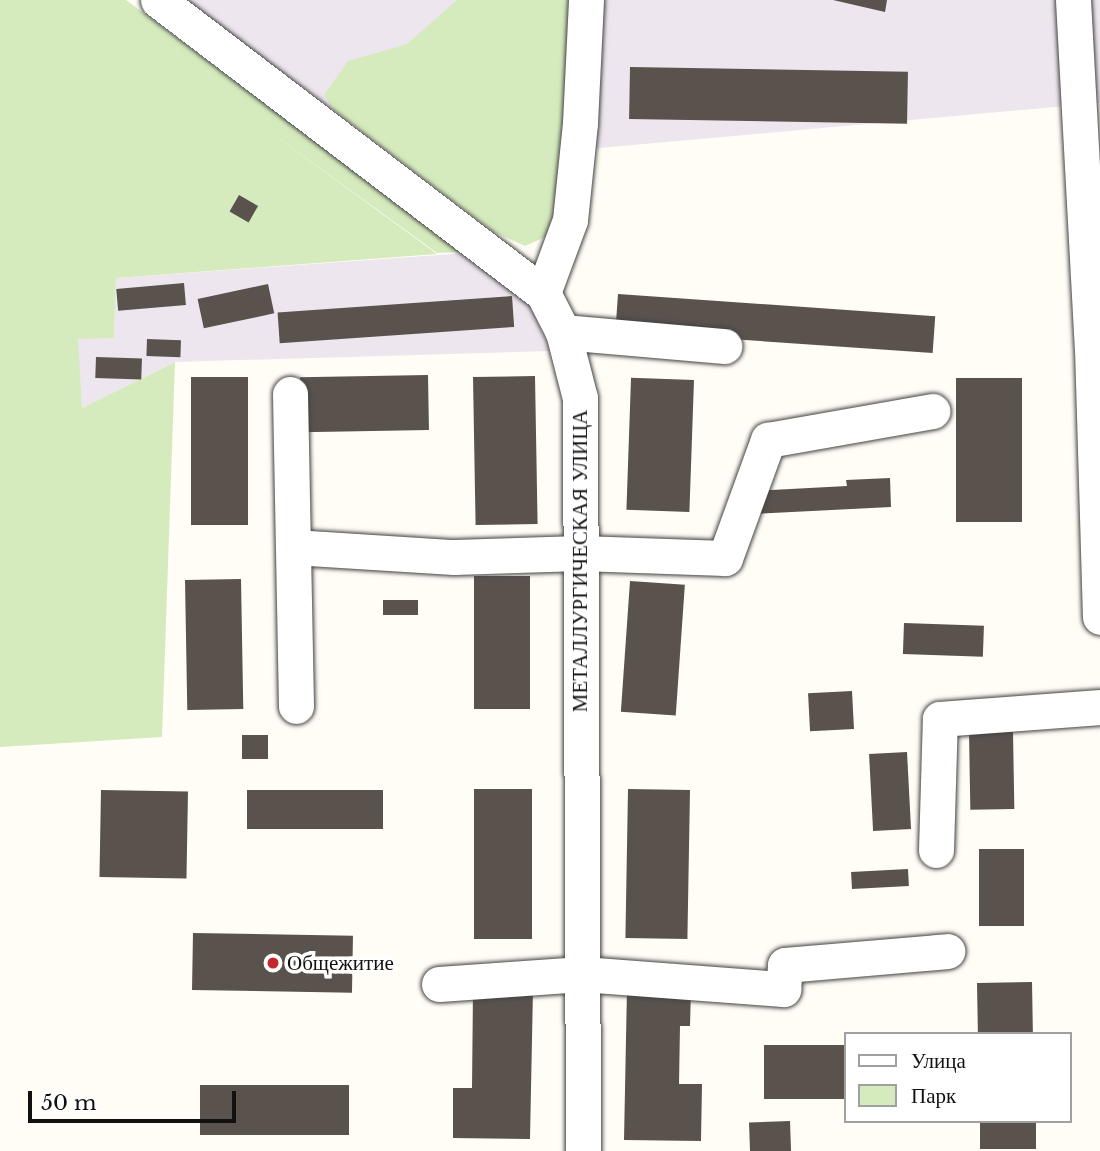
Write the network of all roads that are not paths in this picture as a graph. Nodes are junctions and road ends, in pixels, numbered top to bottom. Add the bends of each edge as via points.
1 (158, 0) edge
2 (586, 0) edge
3 (1073, 0) edge
4 (543, 293) junction
5 (563, 332) junction
6 (724, 346) dead end
7 (290, 394) dead end
8 (932, 411) dead end
9 (293, 547) junction
10 (580, 552) junction
11 (1100, 617) edge
12 (296, 706) dead end
13 (1100, 707) edge
14 (936, 850) dead end
15 (947, 951) dead end
16 (582, 974) junction
17 (439, 984) dead end
18 (583, 1151) edge

1 - 4 street, МЕТАЛЛУРГИЧЕСКАЯ УЛИЦА
2 - 4 street via 570,220
3 - 11 street via 1092,348
4 - 5 street, МЕТАЛЛУРГИЧЕСКАЯ УЛИЦА
5 - 6 street
5 - 10 street, МЕТАЛЛУРГИЧЕСКАЯ УЛИЦА via 580,398
7 - 9 street
8 - 10 street via 768,440 725,558
9 - 10 street via 454,557
9 - 12 street
10 - 16 street, МЕТАЛЛУРГИЧЕСКАЯ УЛИЦА
13 - 14 street via 940,719
15 - 16 street via 785,965 783,989
16 - 17 street
16 - 18 street, МЕТАЛЛУРГИЧЕСКАЯ УЛИЦА

